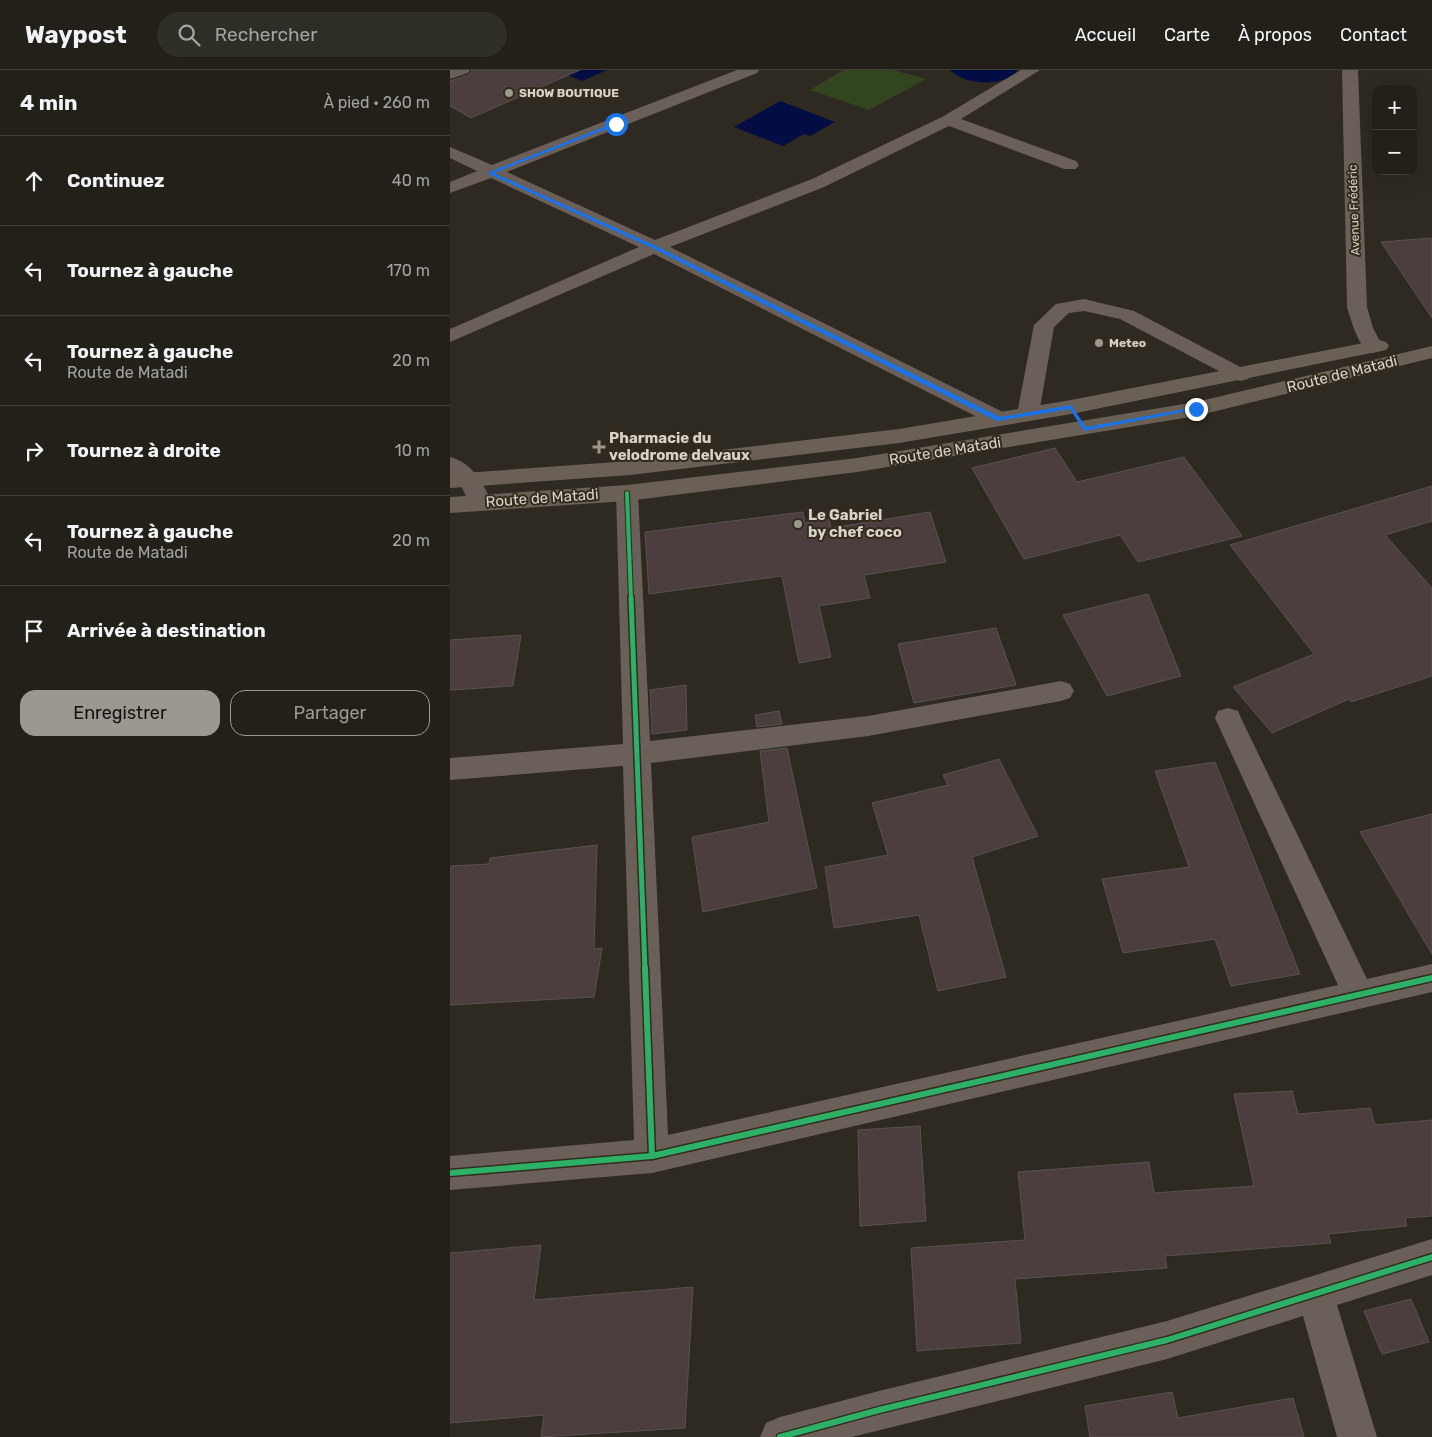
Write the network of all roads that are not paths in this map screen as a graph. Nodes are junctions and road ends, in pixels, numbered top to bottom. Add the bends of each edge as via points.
1 (462, 70) edge
2 (752, 70) edge
3 (1032, 70) edge
4 (1350, 70) edge
5 (450, 74) edge
6 (948, 120) junction
7 (450, 152) edge
8 (1070, 165) dead end
9 (490, 173) junction
10 (450, 188) edge
11 (654, 247) junction
12 (1432, 335) edge
13 (450, 336) edge
14 (1373, 347) junction
15 (1432, 352) edge
16 (1241, 374) junction
17 (1071, 407) junction
18 (1028, 414) junction
19 (999, 419) junction
20 (1084, 429) junction
21 (450, 464) edge
22 (460, 480) edge
23 (627, 493) junction
24 (480, 503) junction
25 (450, 505) edge
26 (1061, 691) dead end
27 (1228, 718) dead end
28 (635, 754) junction
29 (450, 769) edge
30 (1432, 978) edge
31 (1358, 994) junction
32 (652, 1156) junction
33 (450, 1173) edge
34 (1432, 1257) edge
35 (1315, 1294) junction
36 (780, 1437) edge
37 (1357, 1437) edge

1 - 5 street
2 - 9 street
3 - 6 street
4 - 14 street, Avenue Frédéric via 1357,307 1362,328
6 - 8 street
6 - 11 street via 818,183
7 - 9 street
9 - 10 street
9 - 11 street
11 - 13 street
11 - 19 street
12 - 14 main road, Route de Matadi
14 - 16 main road, Route de Matadi
15 - 20 main road, Route de Matadi via 1196,409
16 - 17 main road, Route de Matadi
16 - 18 street via 1127,315 1084,305 1063,308 1044,325
17 - 18 main road, Route de Matadi
17 - 20 main road
18 - 19 main road, Route de Matadi
19 - 22 main road, Route de Matadi via 899,436 630,468
20 - 23 main road, Route de Matadi via 858,465
21 - 22 street
22 - 24 street
23 - 24 main road, Route de Matadi
23 - 28 street
24 - 25 main road, Route de Matadi
26 - 28 street via 868,726
27 - 31 street
28 - 29 street
28 - 32 street
30 - 31 street
31 - 32 street
32 - 33 street
34 - 35 street
35 - 36 street via 1167,1340
35 - 37 street

